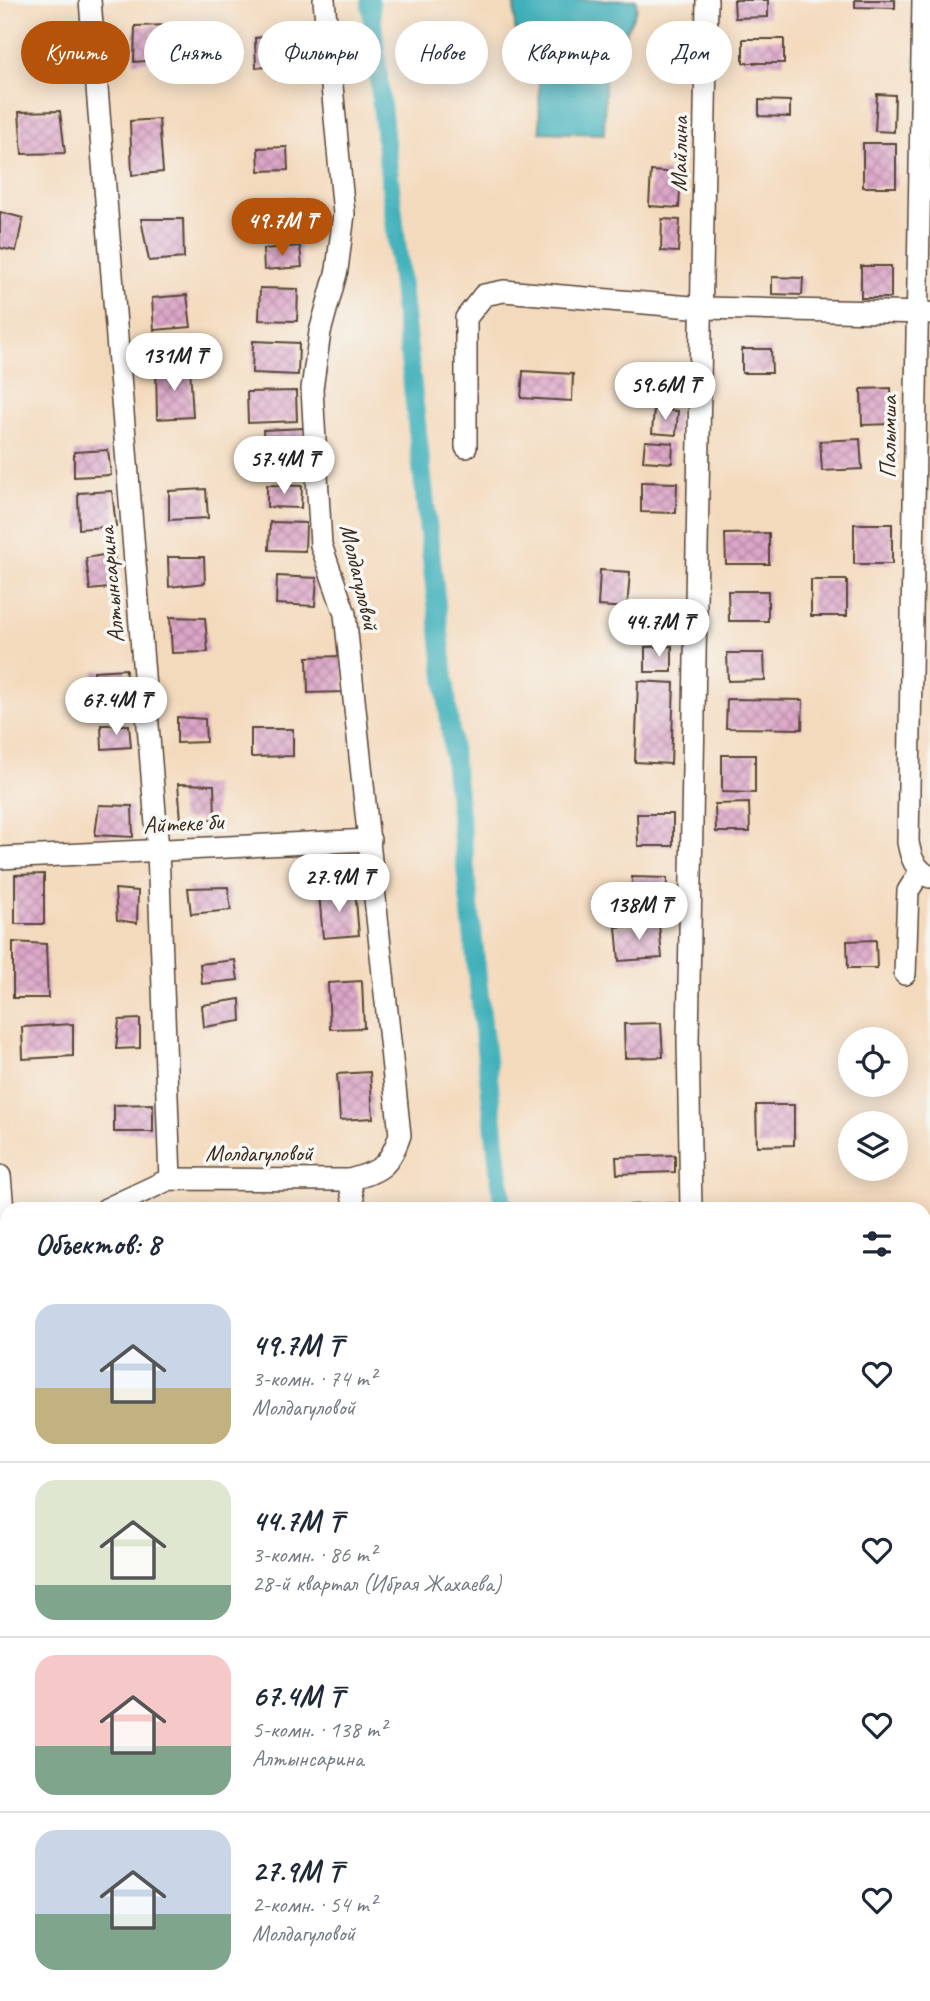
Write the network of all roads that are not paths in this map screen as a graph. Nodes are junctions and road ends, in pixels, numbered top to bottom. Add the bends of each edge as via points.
1 (90, 0) edge
2 (324, 0) edge
3 (707, 0) edge
4 (923, 0) edge
5 (704, 308) junction
6 (923, 313) edge
7 (466, 447) dead end
8 (370, 840) junction
9 (158, 850) junction
10 (0, 858) edge
11 (925, 874) edge
12 (905, 974) dead end
13 (0, 1176) edge
14 (170, 1179) junction
15 (349, 1180) junction
16 (2, 1202) edge
17 (121, 1202) edge
18 (354, 1202) edge
19 (691, 1202) edge

1 - 9 street, Алтынсарина
2 - 8 street, Молдагуловой via 344,214 312,389 321,545 345,614
3 - 5 street, Майлина
4 - 6 street, Палымша
5 - 6 street
5 - 7 street via 504,291 484,295 466,317
5 - 19 street, Майлина via 689,1027
6 - 11 street, Палымша via 908,842 911,859
8 - 9 street, Айтеке би
8 - 15 street, Молдагуловой via 400,1135 392,1159 374,1173
9 - 10 street, Айтеке би
9 - 14 street, Алтынсарина
11 - 12 street via 908,891
13 - 16 street
14 - 15 street, Молдагуловой
14 - 17 street
15 - 18 street

